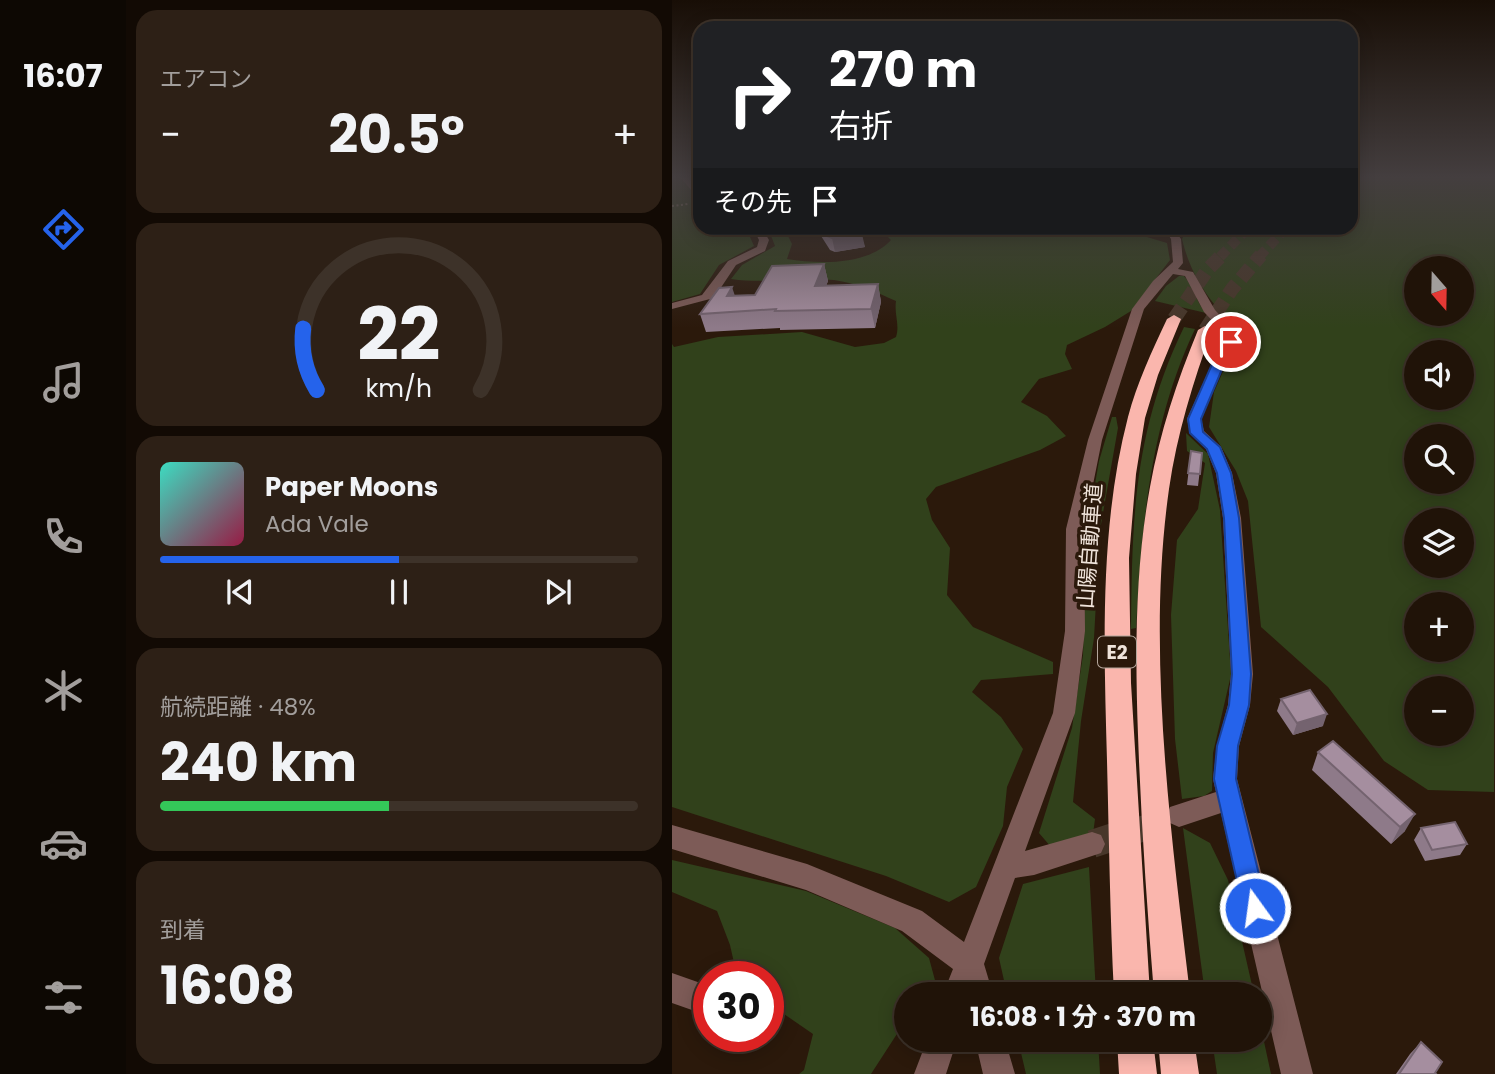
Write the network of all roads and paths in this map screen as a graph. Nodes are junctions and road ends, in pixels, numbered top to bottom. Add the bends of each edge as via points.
1 (762, 235) edge
2 (1173, 235) edge
3 (1170, 271) junction
4 (672, 306) edge
5 (1174, 319) tunnel mouth
6 (1205, 330) tunnel mouth
7 (1229, 799) junction
8 (1179, 815) tunnel mouth
9 (672, 837) edge
10 (1092, 844) tunnel mouth
11 (1007, 866) junction
12 (969, 963) junction
13 (962, 982) edge
14 (975, 982) edge
15 (1131, 982) edge
16 (1171, 982) edge
17 (672, 988) edge
18 (693, 995) edge
19 (938, 1052) edge
20 (993, 1052) edge
21 (1136, 1052) edge
22 (1177, 1052) edge
23 (930, 1074) edge
24 (999, 1074) edge
25 (1138, 1074) edge
26 (1180, 1074) edge
27 (1297, 1074) edge

1 - 4 street via 761,249 732,263 706,297
2 - 3 street via 1178,264
3 - 7 street via 1189,274 1210,312 1229,331 1231,342 1194,419 1197,433 1213,447 1224,473 1232,518 1242,674 1228,746 1225,779
3 - 11 street via 1138,309 1095,440 1075,529 1075,631 1063,713
5 - 15 highway, 山陽自動車道 / E2 via 1148,379 1133,431 1123,498 1117,667
6 - 16 highway, E2 via 1189,367 1164,454 1147,595 1160,882
7 - 8 street
7 - 27 street
9 - 12 street via 807,877 912,921
10 - 11 street
11 - 12 street
12 - 13 street
12 - 14 street
17 - 18 street
19 - 23 street
20 - 24 street
21 - 25 highway
22 - 26 highway

